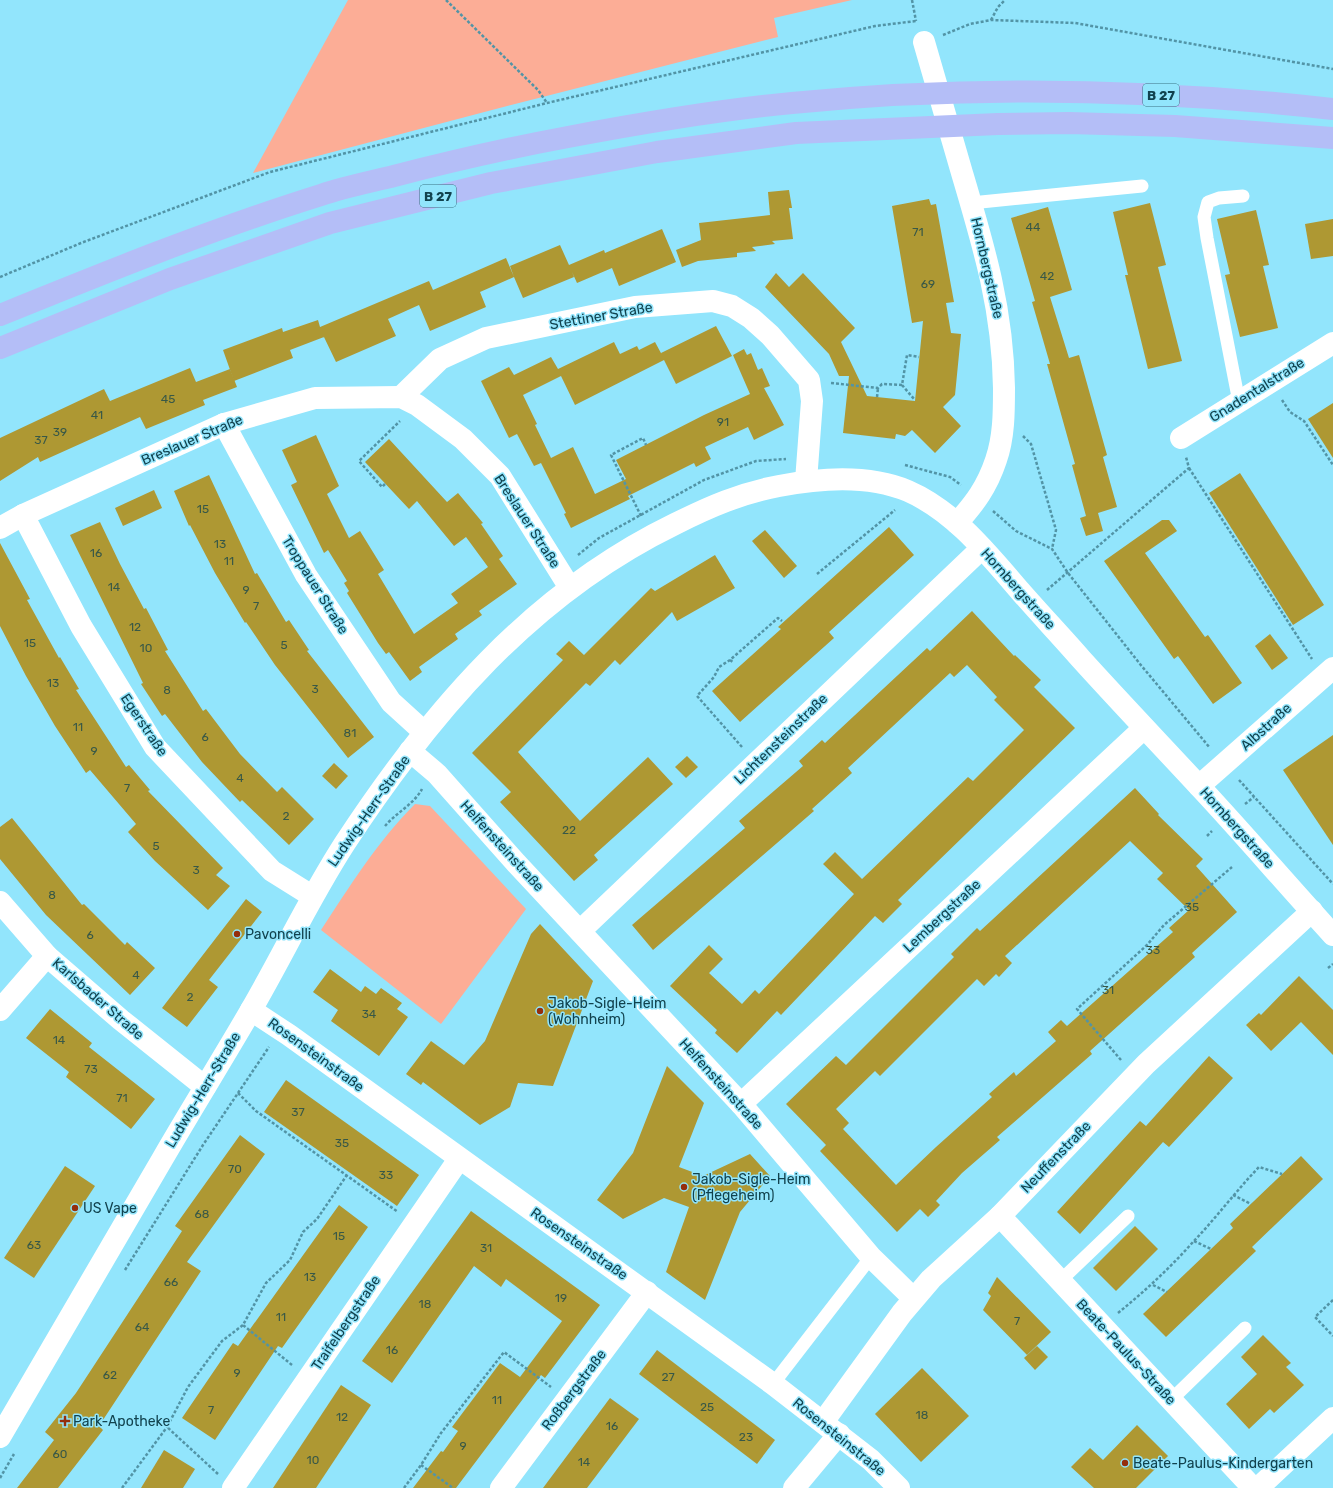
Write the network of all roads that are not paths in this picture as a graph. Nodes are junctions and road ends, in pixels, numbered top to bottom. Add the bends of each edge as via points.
1 (924, 42) road end
2 (1333, 109) edge
3 (1333, 138) edge
4 (1142, 186) dead end
5 (1243, 196) dead end
6 (972, 203) junction
7 (0, 316) edge
8 (1333, 343) edge
9 (0, 348) edge
10 (409, 401) junction
11 (1239, 402) junction
12 (224, 424) junction
13 (1181, 438) road end
14 (806, 481) junction
15 (23, 515) junction
16 (957, 523) junction
17 (0, 528) edge
18 (982, 548) junction
19 (565, 580) junction
20 (1328, 672) edge
21 (1144, 728) junction
22 (424, 732) junction
23 (410, 751) junction
24 (1199, 786) junction
25 (312, 896) junction
26 (0, 902) edge
27 (1312, 912) junction
28 (580, 931) junction
29 (1333, 935) edge
30 (47, 956) junction
31 (0, 1010) edge
32 (251, 1010) junction
33 (205, 1087) junction
34 (741, 1104) junction
35 (459, 1159) junction
36 (1000, 1216) junction
37 (1128, 1216) dead end
38 (870, 1256) junction
39 (1060, 1281) junction
40 (647, 1292) junction
41 (913, 1298) junction
42 (1245, 1328) dead end
43 (773, 1384) junction
44 (1171, 1400) junction
45 (1333, 1418) edge
46 (831, 1428) junction
47 (8, 1444) edge
48 (233, 1488) edge
49 (501, 1488) edge
50 (794, 1488) edge
51 (899, 1488) edge
52 (1253, 1488) edge
53 (1258, 1488) edge

1 - 6 street, Hornbergstraße
2 - 7 highway, B 27 via 1181,96 1060,92 989,93 888,95 790,103 655,121 489,151 316,196 163,249
3 - 9 highway, B 27 via 1175,126 998,124 796,133 680,149 491,183 330,223 170,279
4 - 6 lane
5 - 11 lane via 1219,198 1208,202 1204,217 1213,277
6 - 16 street, Hornbergstraße via 987,254 999,312 1004,367 1004,418 997,459 987,484
8 - 11 street, Gnadentalstraße
10 - 12 street, Breslauer Straße via 315,398
10 - 14 street, Stettiner Straße via 440,359 486,338 635,307 713,301 732,306 752,318 775,340 809,380 812,401
10 - 19 street, Breslauer Straße via 463,439 500,476
11 - 13 street, Gnadentalstraße
12 - 15 street, Breslauer Straße
12 - 22 street, Troppauer Straße via 306,575 391,702
14 - 16 street, Ludwig-Herr-Straße via 849,479 890,485 912,493
14 - 19 street, Ludwig-Herr-Straße via 756,490 724,501
15 - 17 street, Breslauer Straße
15 - 25 street, Egerstraße via 81,626 155,747 272,871
16 - 18 street, Hornbergstraße
18 - 21 street, Hornbergstraße
18 - 28 street, Lichtensteinstraße
19 - 22 street, Ludwig-Herr-Straße via 518,632 473,674
20 - 24 street, Albstraße
21 - 24 street, Hornbergstraße
21 - 34 street, Lembergstraße
22 - 23 street, Ludwig-Herr-Straße
23 - 25 street, Ludwig-Herr-Straße via 346,842
23 - 28 street, Helfensteinstraße via 432,768
24 - 27 street, Hornbergstraße
25 - 32 street, Ludwig-Herr-Straße
26 - 30 street, Karlsbader Straße
27 - 29 street, Hornbergstraße
27 - 36 street, Neuffenstraße via 1135,1075
28 - 34 street, Helfensteinstraße
30 - 31 street
30 - 33 street, Karlsbader Straße via 121,1020
32 - 33 street, Ludwig-Herr-Straße
32 - 35 street, Rosensteinstraße
33 - 47 street, Ludwig-Herr-Straße
34 - 38 street, Helfensteinstraße
35 - 40 street, Rosensteinstraße
35 - 48 street, Traifelbergstraße
36 - 39 street, Beate-Paulus-Straße
36 - 41 street, Neuffenstraße
37 - 39 lane
38 - 41 street, Helfensteinstraße
38 - 43 lane
39 - 44 street, Beate-Paulus-Straße
40 - 43 street, Rosensteinstraße
40 - 49 street, Roßbergstraße
41 - 46 street, Neuffenstraße
42 - 44 lane
43 - 46 street, Rosensteinstraße
44 - 52 street, Beate-Paulus-Straße
45 - 53 street
46 - 50 street, Neuffenstraße
46 - 51 street, Rosensteinstraße via 871,1460

